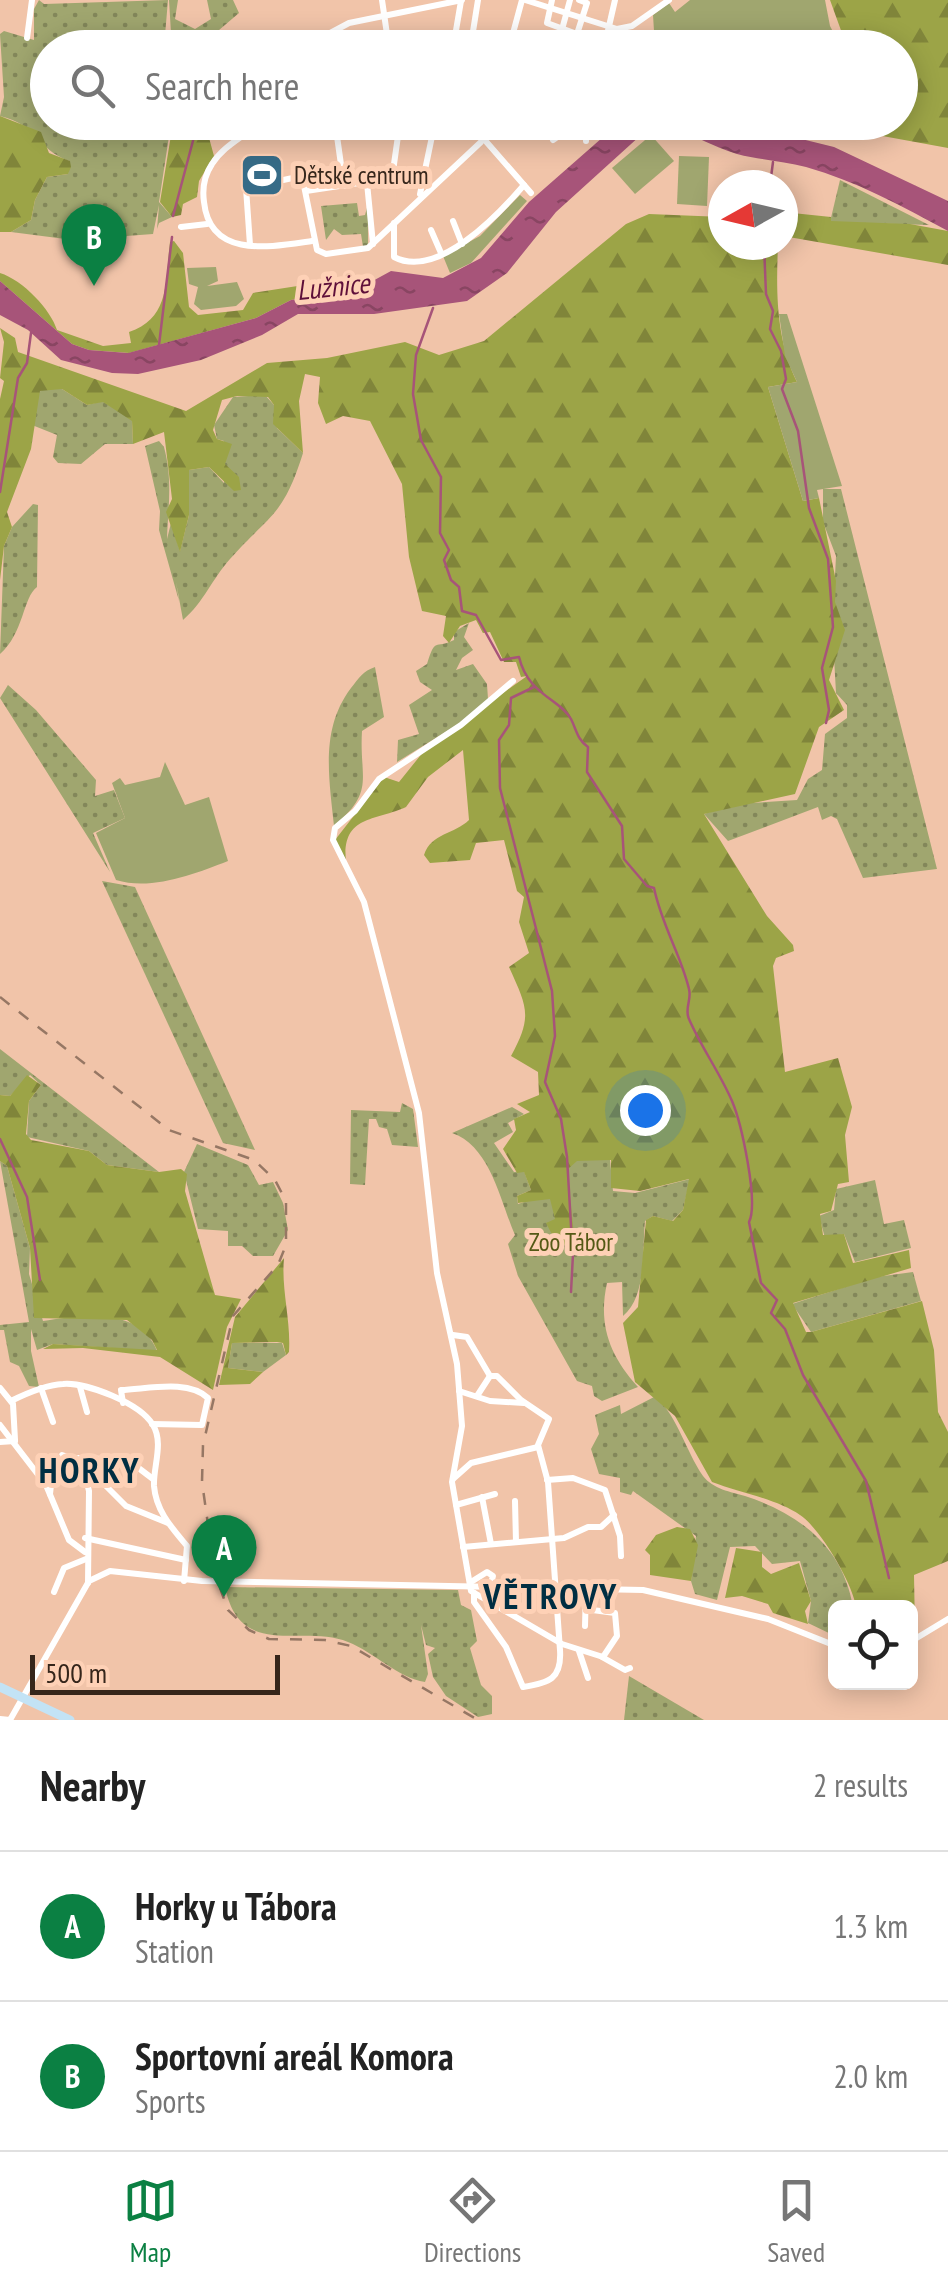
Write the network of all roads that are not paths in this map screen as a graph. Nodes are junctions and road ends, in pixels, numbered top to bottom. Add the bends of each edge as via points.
1 (32, 0) edge
2 (382, 0) edge
3 (462, 0) edge
4 (478, 0) edge
5 (524, 0) edge
6 (570, 0) edge
7 (578, 0) edge
8 (616, 0) edge
9 (669, 0) edge
10 (550, 4) edge
11 (566, 14) junction
12 (384, 16) junction
13 (583, 18) junction
14 (609, 27) junction
15 (330, 30) edge
16 (386, 30) edge
17 (456, 30) edge
18 (474, 30) edge
19 (515, 30) edge
20 (562, 30) joint
21 (579, 30) edge
22 (608, 30) edge
23 (27, 38) dead end
24 (236, 140) edge
25 (338, 140) edge
26 (398, 140) edge
27 (431, 140) edge
28 (481, 140) edge
29 (485, 140) edge
30 (367, 183) junction
31 (524, 185) junction
32 (344, 186) junction
33 (306, 191) junction
34 (531, 193) dead end
35 (420, 195) junction
36 (453, 221) dead end
37 (394, 222) junction
38 (207, 224) junction
39 (182, 227) dead end
40 (386, 230) junction
41 (432, 230) dead end
42 (373, 231) junction
43 (313, 241) junction
44 (462, 244) junction
45 (250, 245) junction
46 (373, 245) junction
47 (441, 253) junction
48 (512, 681) dead end
49 (453, 1336) junction
50 (490, 1376) junction
51 (79, 1386) junction
52 (0, 1388) edge
53 (41, 1388) junction
54 (460, 1391) junction
55 (477, 1396) junction
56 (11, 1400) junction
57 (123, 1403) junction
58 (525, 1404) junction
59 (87, 1412) dead end
60 (52, 1422) dead end
61 (152, 1424) junction
62 (0, 1425) edge
63 (13, 1438) junction
64 (0, 1442) edge
65 (538, 1448) junction
66 (95, 1456) junction
67 (77, 1458) junction
68 (34, 1467) junction
69 (54, 1471) junction
70 (87, 1473) junction
71 (452, 1479) junction
72 (154, 1480) junction
73 (547, 1480) junction
74 (50, 1494) junction
75 (495, 1494) dead end
76 (482, 1498) junction
77 (515, 1501) dead end
78 (456, 1505) junction
79 (614, 1515) junction
80 (168, 1523) junction
81 (85, 1538) junction
82 (552, 1540) junction
83 (516, 1542) junction
84 (491, 1544) junction
85 (463, 1547) junction
86 (85, 1556) junction
87 (621, 1556) dead end
88 (186, 1560) junction
89 (184, 1581) junction
90 (88, 1582) junction
91 (490, 1586) junction
92 (472, 1587) junction
93 (555, 1588) junction
94 (586, 1589) junction
95 (54, 1592) dead end
96 (585, 1609) junction
97 (948, 1619) edge
98 (585, 1626) dead end
99 (918, 1637) edge
100 (559, 1642) junction
101 (828, 1643) edge
102 (578, 1650) junction
103 (601, 1657) junction
104 (630, 1668) dead end
105 (588, 1678) dead end
106 (0, 1687) edge
107 (22, 1700) junction
108 (0, 1719) edge
109 (12, 1719) edge
110 (70, 1720) edge

1 - 23 street
2 - 12 street
3 - 12 street
3 - 17 street
4 - 18 street
5 - 10 street
5 - 19 street
6 - 11 street
7 - 13 street via 587,3
8 - 14 street
9 - 14 street via 625,29
10 - 11 street
10 - 20 street via 547,24
11 - 13 street
11 - 20 street
12 - 15 street
12 - 16 street
13 - 14 street
13 - 21 street
14 - 22 street
24 - 38 street via 208,170 202,192
25 - 32 street
26 - 30 street via 393,178
27 - 35 street
28 - 35 street
29 - 31 street
30 - 32 street
30 - 42 street
31 - 34 street
31 - 44 street
32 - 33 street
33 - 43 street
33 - 45 street via 303,177 246,188
35 - 37 street
36 - 44 street
37 - 40 street
37 - 47 street via 393,254 402,261
38 - 39 street
38 - 45 street via 220,236
40 - 42 street
40 - 46 street
41 - 47 street
42 - 46 street
43 - 45 street
43 - 46 street via 324,254
44 - 47 street
48 - 49 street via 379,780 332,836 364,902 418,1108 437,1273
49 - 50 street via 469,1338
49 - 54 street
50 - 55 street
50 - 58 street
51 - 53 street
51 - 57 street
51 - 59 street
52 - 56 street
53 - 56 street
53 - 60 street
54 - 55 street
54 - 71 street via 462,1426
55 - 58 street
56 - 63 street
57 - 61 street
57 - 61 street via 122,1390 194,1388 208,1398 202,1426
58 - 65 street via 550,1418
61 - 72 street
62 - 63 street
63 - 64 street
63 - 68 street
65 - 71 street via 471,1463
65 - 73 street
66 - 67 street
66 - 70 street
66 - 72 street via 133,1462
67 - 69 street via 62,1455
67 - 70 street
68 - 69 street
68 - 74 street
69 - 74 street
70 - 80 street via 126,1506
70 - 81 street
71 - 78 street
72 - 80 street
73 - 79 street via 573,1478 605,1490
73 - 82 street
74 - 86 street via 68,1540
75 - 76 street
76 - 78 street
76 - 84 street
77 - 83 street
78 - 85 street
79 - 82 street via 601,1527
79 - 87 street
80 - 88 street via 187,1546
81 - 86 street
81 - 88 street
82 - 83 street
82 - 93 street
83 - 84 street
84 - 85 street
85 - 92 street
86 - 90 street
86 - 95 street via 64,1568
88 - 89 street
89 - 90 street via 110,1570
89 - 92 street
90 - 107 street
91 - 92 street
91 - 92 street via 493,1576 487,1572
91 - 93 street
92 - 100 street
92 - 100 street via 474,1602 506,1647 523,1687 558,1675
93 - 94 street
93 - 100 street
94 - 96 street
94 - 101 street via 658,1592 768,1618
96 - 98 street
96 - 103 street via 615,1613 616,1638
97 - 99 street
100 - 102 street
102 - 103 street
102 - 105 street
103 - 104 street
106 - 107 main road
107 - 109 street
107 - 110 main road
108 - 109 street

